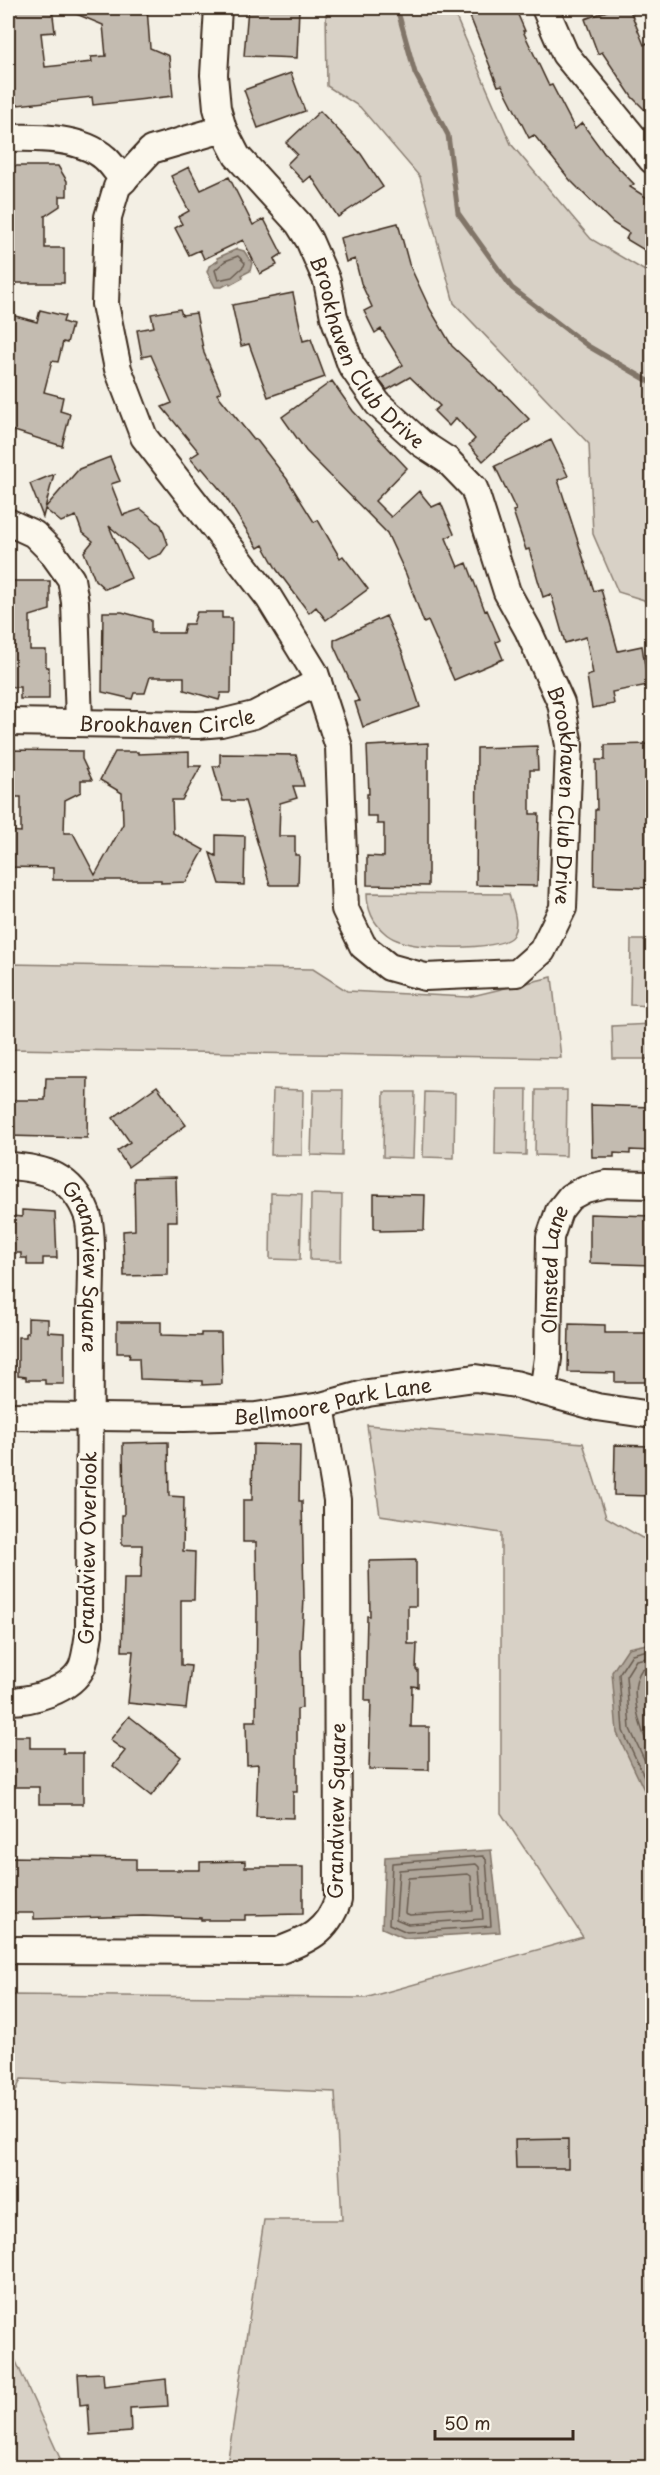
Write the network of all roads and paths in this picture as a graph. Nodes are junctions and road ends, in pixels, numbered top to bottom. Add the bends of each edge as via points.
1 (218, 8) edge
2 (545, 8) edge
3 (223, 129) junction
4 (8, 138) edge
5 (652, 160) edge
6 (124, 180) junction
7 (8, 522) edge
8 (318, 682) junction
9 (8, 722) edge
10 (79, 722) junction
11 (8, 1166) edge
12 (652, 1185) edge
13 (543, 1392) junction
14 (321, 1406) junction
15 (652, 1415) edge
16 (8, 1416) edge
17 (89, 1416) junction
18 (8, 1701) edge
19 (8, 1950) edge

1 - 3 street, Brookhaven Club Drive via 214,75
2 - 5 street via 565,54
3 - 6 street, Brookhaven Club Drive via 151,150
3 - 8 street, Brookhaven Club Drive via 237,156 309,240 327,281 334,317 351,365 378,404 421,443 447,460 474,488 507,592 561,704 569,745 563,908 542,951 517,973 425,977 389,967 363,946 345,909 339,747
4 - 6 street via 72,142 104,157
6 - 8 street, Brookhaven Club Drive via 117,187 108,217 105,304 118,369 144,437 269,598
7 - 10 street via 34,534 70,579 75,602
8 - 10 street, Brookhaven Circle via 254,714 221,723
9 - 10 street, Brookhaven Circle
11 - 17 street, Grandview Square via 33,1167 52,1174 72,1190 87,1214
12 - 13 street, Olmsted Lane via 606,1184 570,1197 559,1211 550,1237 548,1358
13 - 14 street, Bellmoore Park Lane via 475,1378 368,1393
13 - 15 street, Bellmoore Park Lane via 597,1407
14 - 17 street, Bellmoore Park Lane via 256,1416
14 - 19 street, Grandview Square via 337,1500 338,1900 333,1915 309,1939 278,1952
16 - 17 street, Bellmoore Park Lane
17 - 18 street, Grandview Overlook via 89,1634 81,1668 65,1685 42,1696

